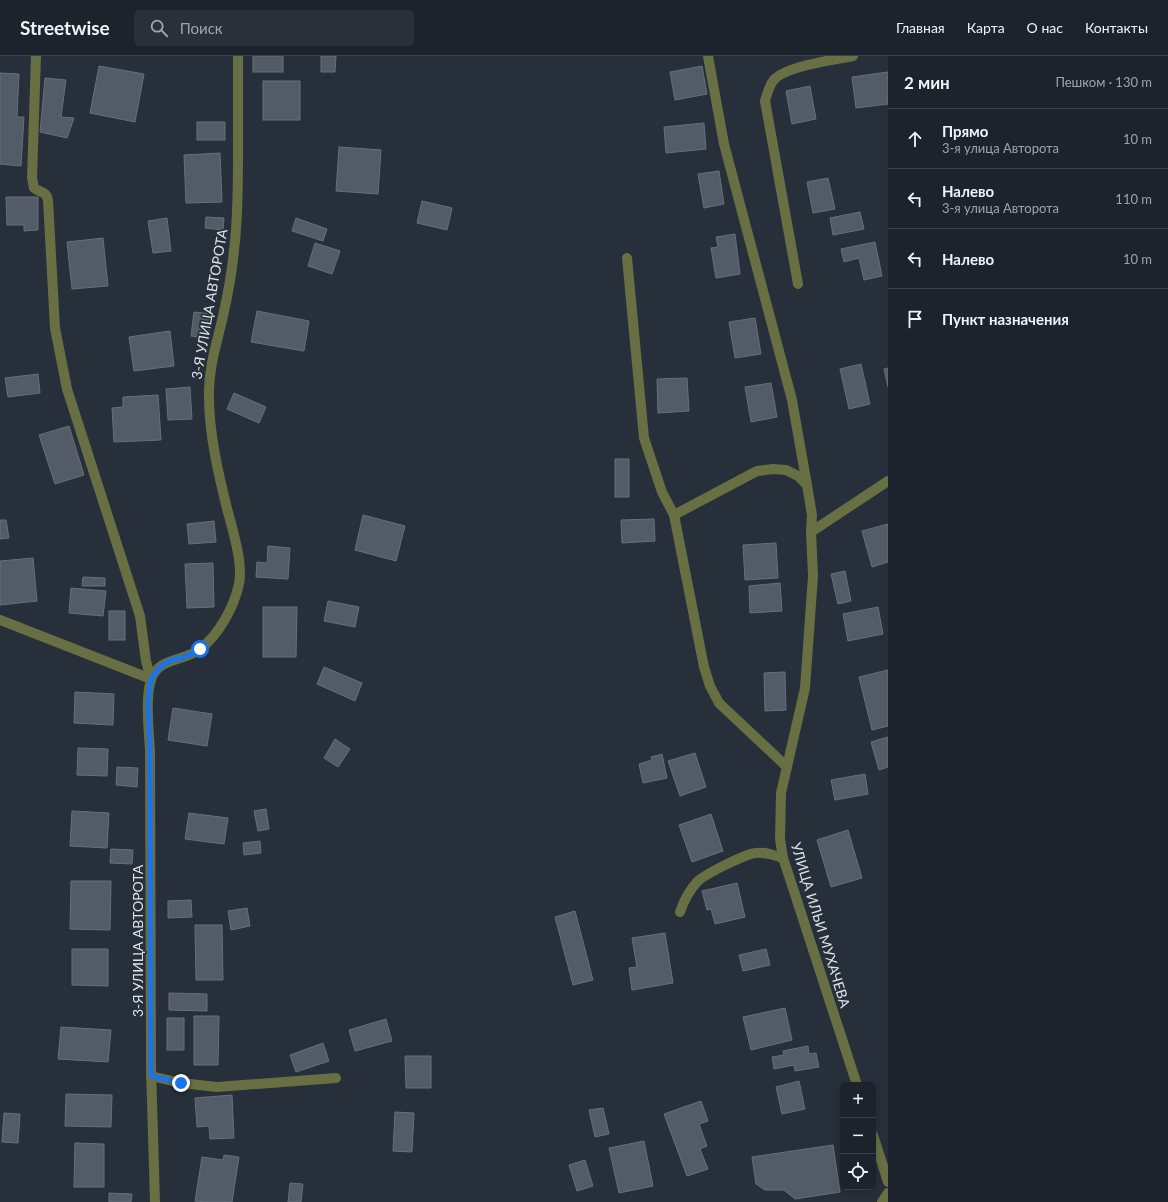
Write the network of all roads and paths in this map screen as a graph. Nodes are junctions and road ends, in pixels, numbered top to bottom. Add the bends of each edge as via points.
1 (36, 56) edge
2 (238, 56) edge
3 (708, 56) edge
4 (853, 56) edge
5 (627, 258) dead end
6 (798, 284) dead end
7 (888, 481) edge
8 (807, 485) junction
9 (674, 515) junction
10 (811, 532) junction
11 (0, 620) edge
12 (151, 679) junction
13 (787, 767) junction
14 (783, 858) junction
15 (680, 912) dead end
16 (151, 1076) junction
17 (336, 1078) dead end
18 (856, 1082) edge
19 (876, 1145) edge
20 (888, 1182) edge
21 (888, 1193) edge
22 (155, 1202) edge
23 (882, 1202) edge

1 - 12 street, 3-Я УЛИЦА АВТОРОТА via 32,178 34,188 44,192 48,200 55,328 67,389 140,616
2 - 12 street, 3-Я УЛИЦА АВТОРОТА via 238,202 234,250 223,316 208,381 214,450 238,558 239,582 227,616 209,640 194,653 169,661 159,668
3 - 8 street, УЛИЦА ИЛЬИ МУХАЧЕВА via 724,144 792,400
4 - 6 street via 806,65 783,74 774,80 765,101
5 - 9 street via 644,438 662,492
7 - 10 street
8 - 9 street via 798,476 786,470 757,472
8 - 10 street, УЛИЦА ИЛЬИ МУХАЧЕВА via 812,515
9 - 13 street via 710,686 719,702
10 - 13 street, УЛИЦА ИЛЬИ МУХАЧЕВА via 813,576 805,688
11 - 12 street
12 - 16 street, 3-Я УЛИЦА АВТОРОТА via 148,703
13 - 14 street, УЛИЦА ИЛЬИ МУХАЧЕВА via 781,793 780,840
14 - 15 street via 767,853 755,853 714,871 693,886
14 - 18 street, УЛИЦА ИЛЬИ МУХАЧЕВА
16 - 17 street via 217,1087
16 - 22 street, 3-Я УЛИЦА АВТОРОТА
19 - 20 street
21 - 23 street

